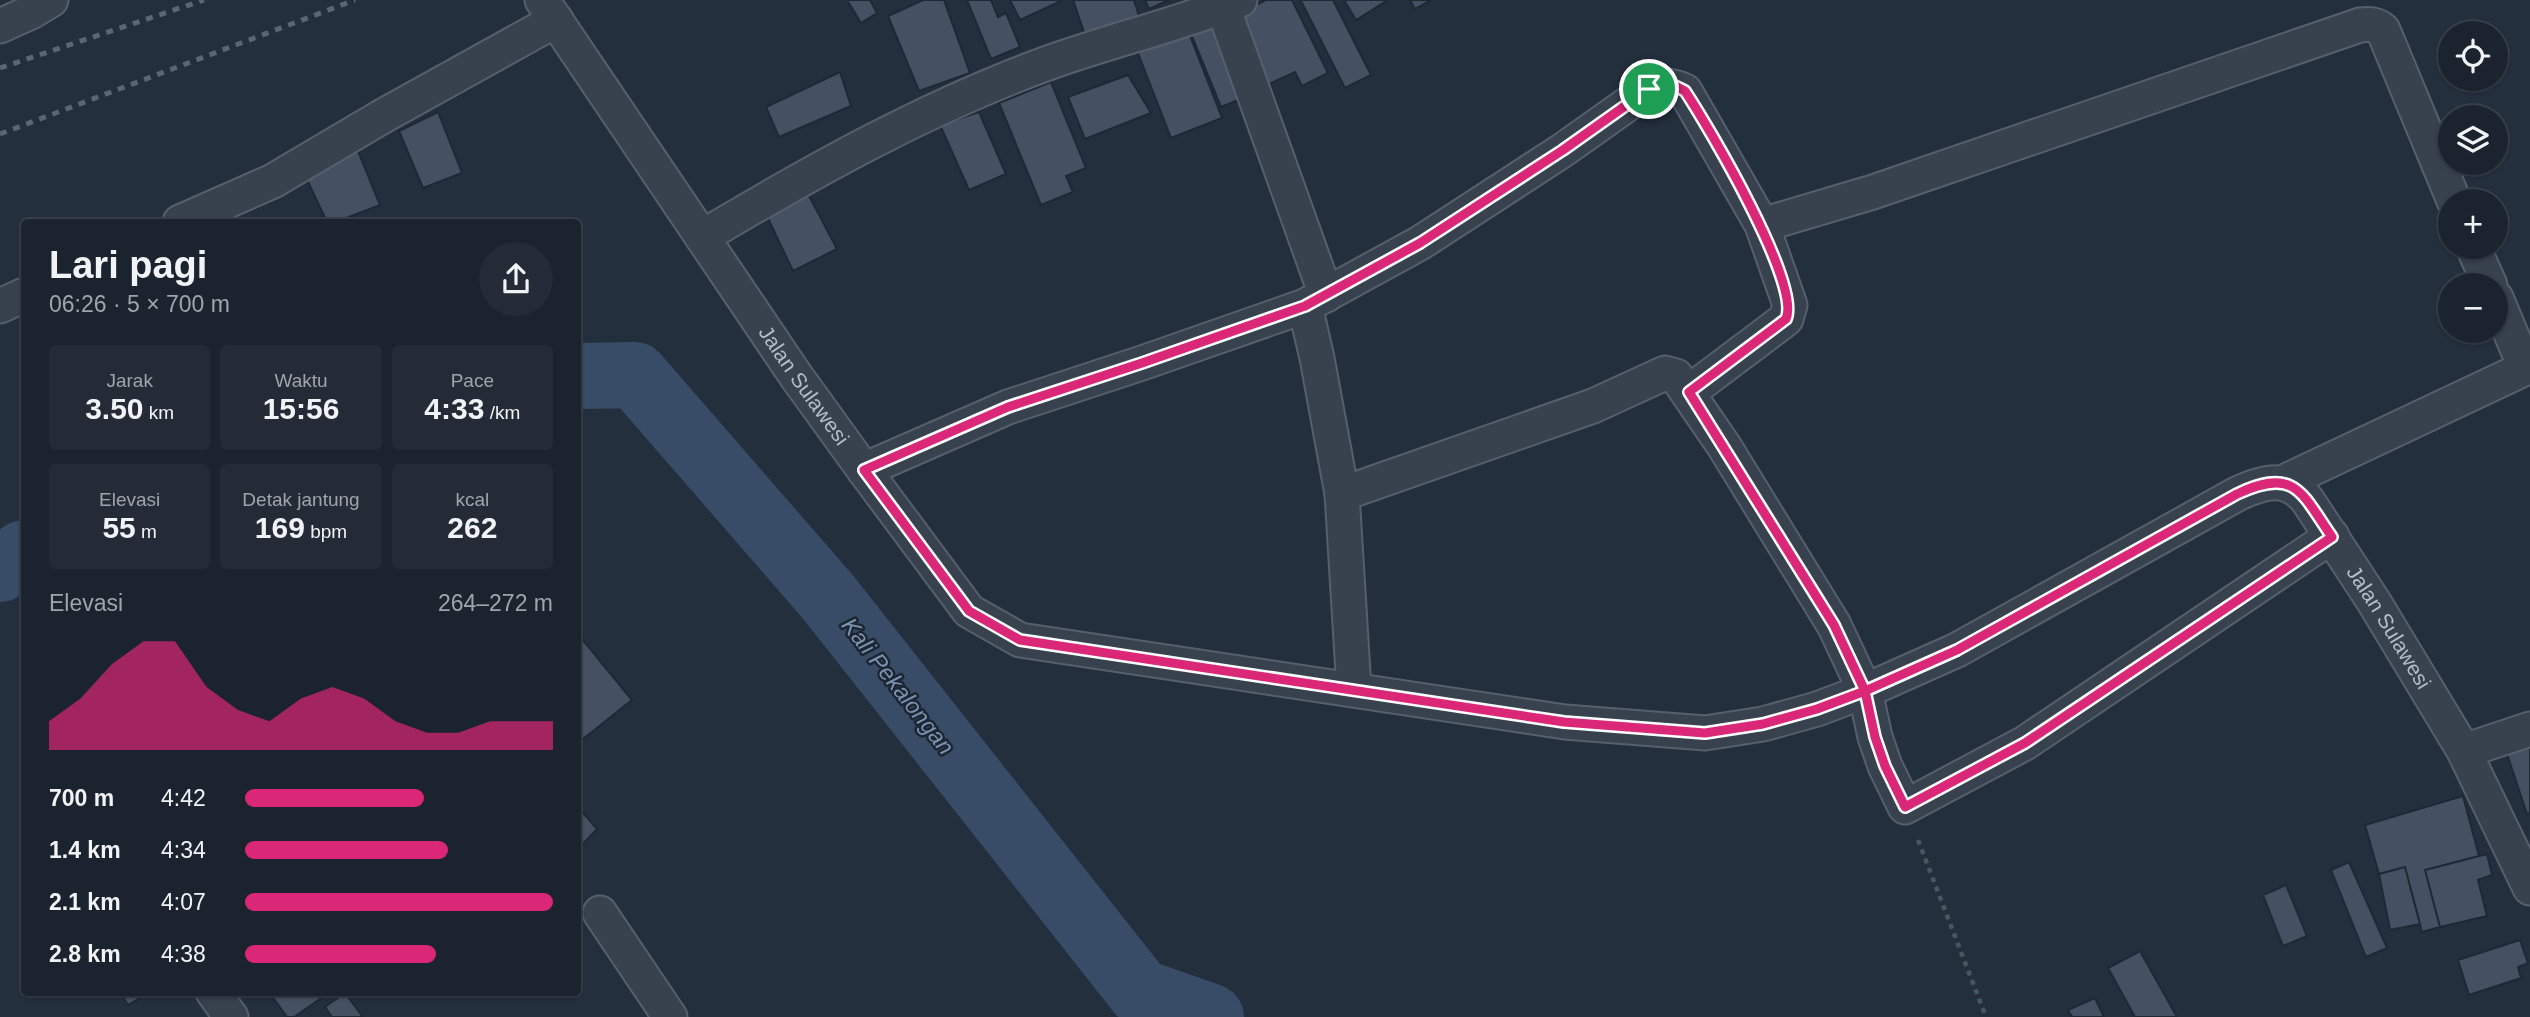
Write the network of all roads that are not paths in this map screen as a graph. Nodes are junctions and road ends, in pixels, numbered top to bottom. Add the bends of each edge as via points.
1 (51, 0) edge
2 (1231, 4) edge
3 (549, 10) edge
4 (0, 26) edge
5 (2449, 189) edge
6 (187, 219) edge
7 (1762, 225) junction
8 (702, 237) junction
9 (21, 296) edge
10 (1315, 300) junction
11 (0, 306) edge
12 (2508, 324) edge
13 (2528, 366) edge
14 (1689, 392) junction
15 (864, 470) junction
16 (2284, 482) junction
17 (1342, 494) junction
18 (2332, 537) junction
19 (1354, 689) junction
20 (1865, 691) junction
21 (2530, 729) edge
22 (2464, 751) junction
23 (2530, 888) edge
24 (600, 913) dead end
25 (217, 996) edge
26 (231, 1017) edge
27 (670, 1017) edge

1 - 4 street
2 - 8 street via 1048,64 911,121
2 - 10 street
3 - 6 street via 272,181
3 - 8 street, Jalan Sulawesi
5 - 7 street via 2383,30 2370,24
7 - 10 street via 1685,91 1673,85 1658,86 1420,243
7 - 14 street via 1790,305 1786,319
8 - 15 street, Jalan Sulawesi
9 - 11 street
10 - 15 street via 1008,407
10 - 17 street via 1317,358
12 - 13 street
13 - 16 street
14 - 17 street via 1676,376 1665,373 1593,406
14 - 20 street via 1834,625
15 - 19 street, Jalan Sulawesi via 969,611 1020,640
16 - 18 street, Jalan Sulawesi via 2302,493
16 - 20 street, Jalan Sulawesi via 2237,494 1957,650
17 - 19 street
18 - 20 street via 2025,743 1905,807 1879,747
18 - 22 street, Jalan Sulawesi
19 - 20 street, Jalan Sulawesi via 1549,719 1705,733 1763,724
21 - 22 street
22 - 23 street, Jalan Sulawesi
24 - 27 street
25 - 26 street

